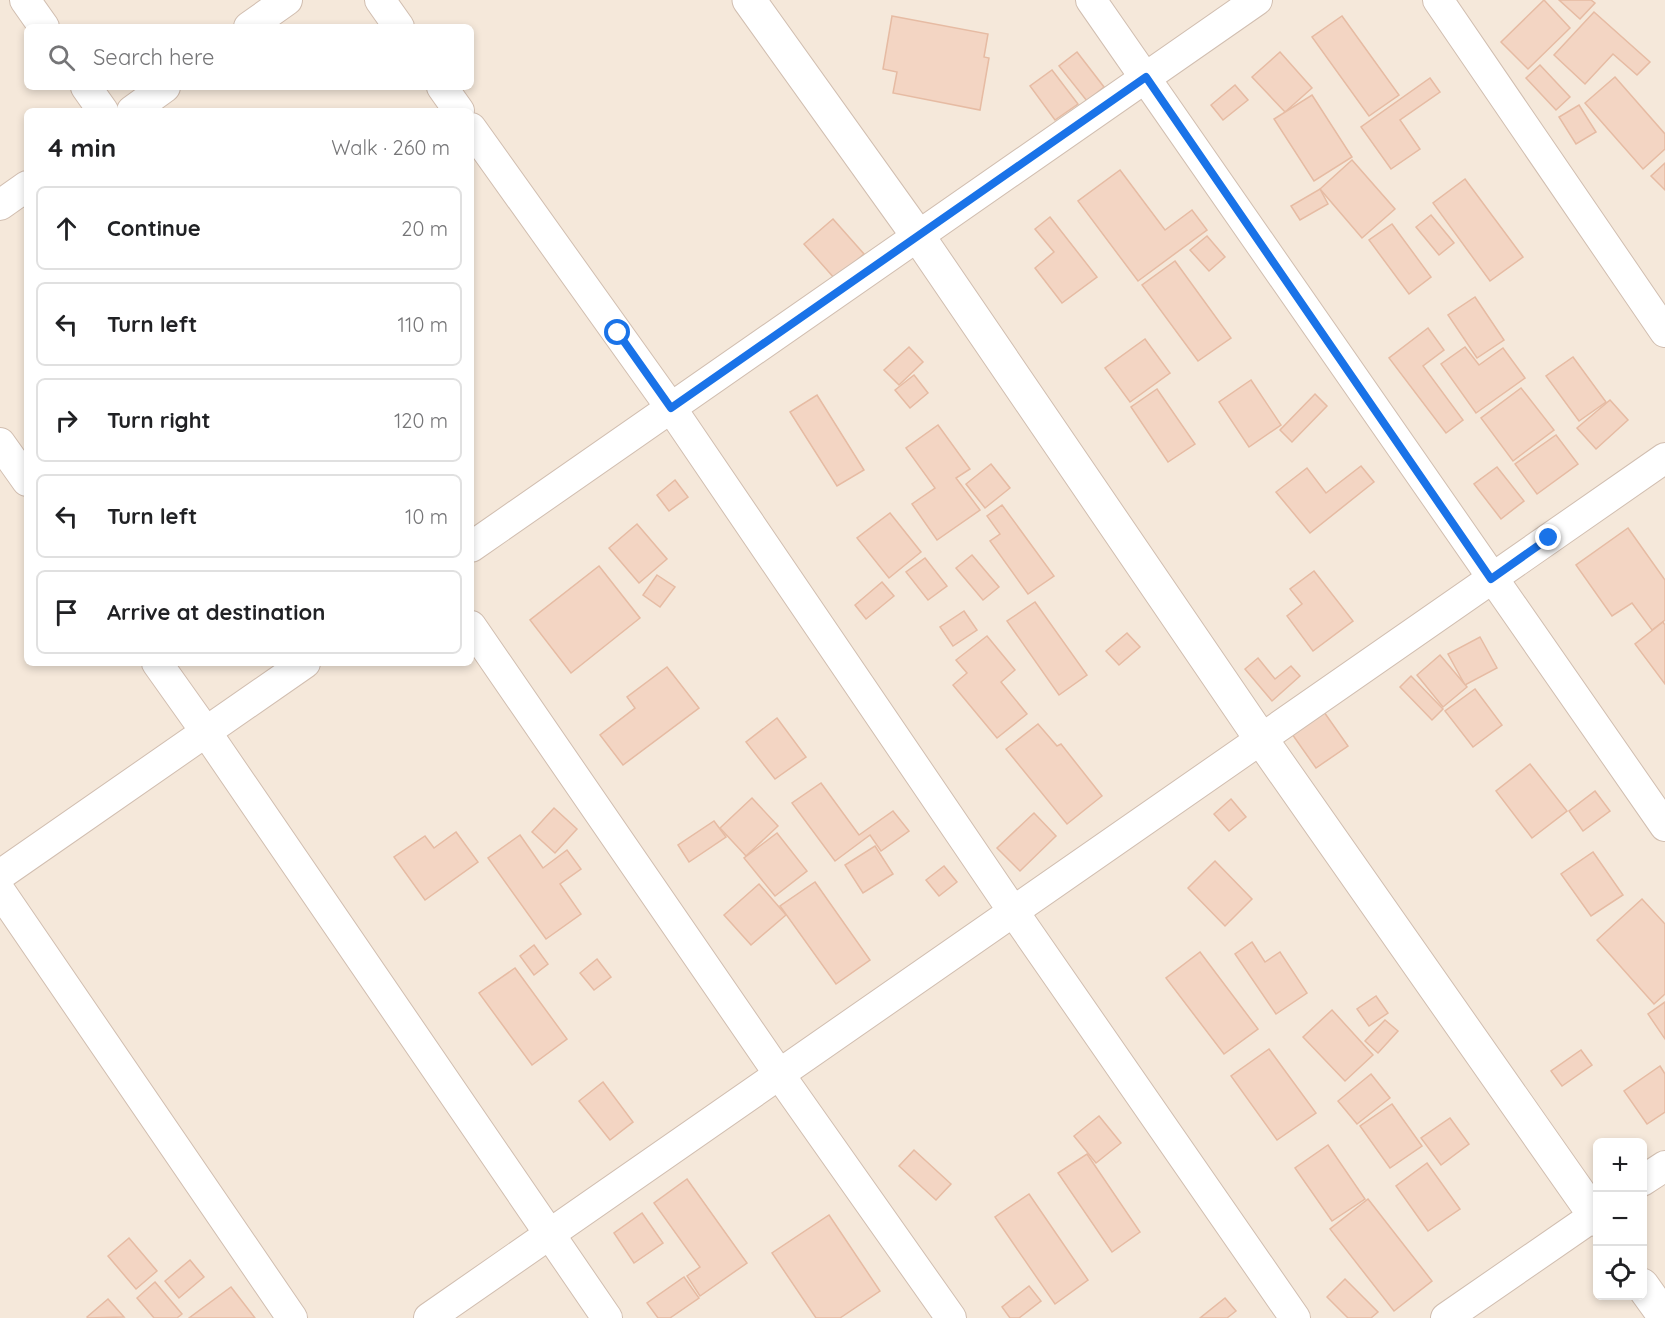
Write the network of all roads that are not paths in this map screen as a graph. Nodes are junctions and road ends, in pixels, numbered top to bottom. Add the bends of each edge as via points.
1 (25, 0) edge
2 (287, 0) edge
3 (380, 0) edge
4 (749, 0) edge
5 (1091, 0) edge
6 (1257, 0) edge
7 (1438, 0) edge
8 (42, 24) edge
9 (253, 24) edge
10 (397, 24) edge
11 (1146, 77) junction
12 (88, 90) edge
13 (161, 90) edge
14 (444, 90) edge
15 (101, 108) edge
16 (136, 108) edge
17 (457, 108) edge
18 (474, 132) edge
19 (24, 188) edge
20 (0, 205) edge
21 (918, 236) junction
22 (1665, 332) edge
23 (671, 408) junction
24 (0, 443) edge
25 (1665, 458) edge
26 (24, 477) edge
27 (474, 545) edge
28 (1491, 579) junction
29 (474, 630) edge
30 (159, 666) edge
31 (301, 666) edge
32 (206, 732) junction
33 (1261, 739) junction
34 (1665, 826) edge
35 (0, 874) edge
36 (0, 891) edge
37 (1013, 911) junction
38 (779, 1074) junction
39 (1665, 1166) edge
40 (1647, 1178) edge
41 (1593, 1212) edge
42 (1593, 1218) edge
43 (549, 1235) junction
44 (1647, 1292) edge
45 (1665, 1317) edge
46 (292, 1318) edge
47 (429, 1318) edge
48 (607, 1318) edge
49 (951, 1318) edge
50 (1295, 1318) edge
51 (1446, 1318) edge

1 - 8 street
2 - 9 street
3 - 10 street
4 - 21 street
5 - 11 street
6 - 11 street
7 - 22 street
11 - 21 street
11 - 28 street
12 - 15 street
13 - 16 street
14 - 17 street
18 - 23 street
19 - 20 street
21 - 23 street
21 - 33 street
23 - 27 street
23 - 37 street
24 - 26 street
25 - 28 street
28 - 33 street
28 - 34 street
29 - 38 street
30 - 32 street
31 - 32 street
32 - 35 street
32 - 43 street
33 - 37 street
33 - 41 street
36 - 46 street
37 - 38 street
37 - 50 street
38 - 43 street
38 - 49 street
39 - 40 street
42 - 51 street
43 - 47 street
43 - 48 street
44 - 45 street

